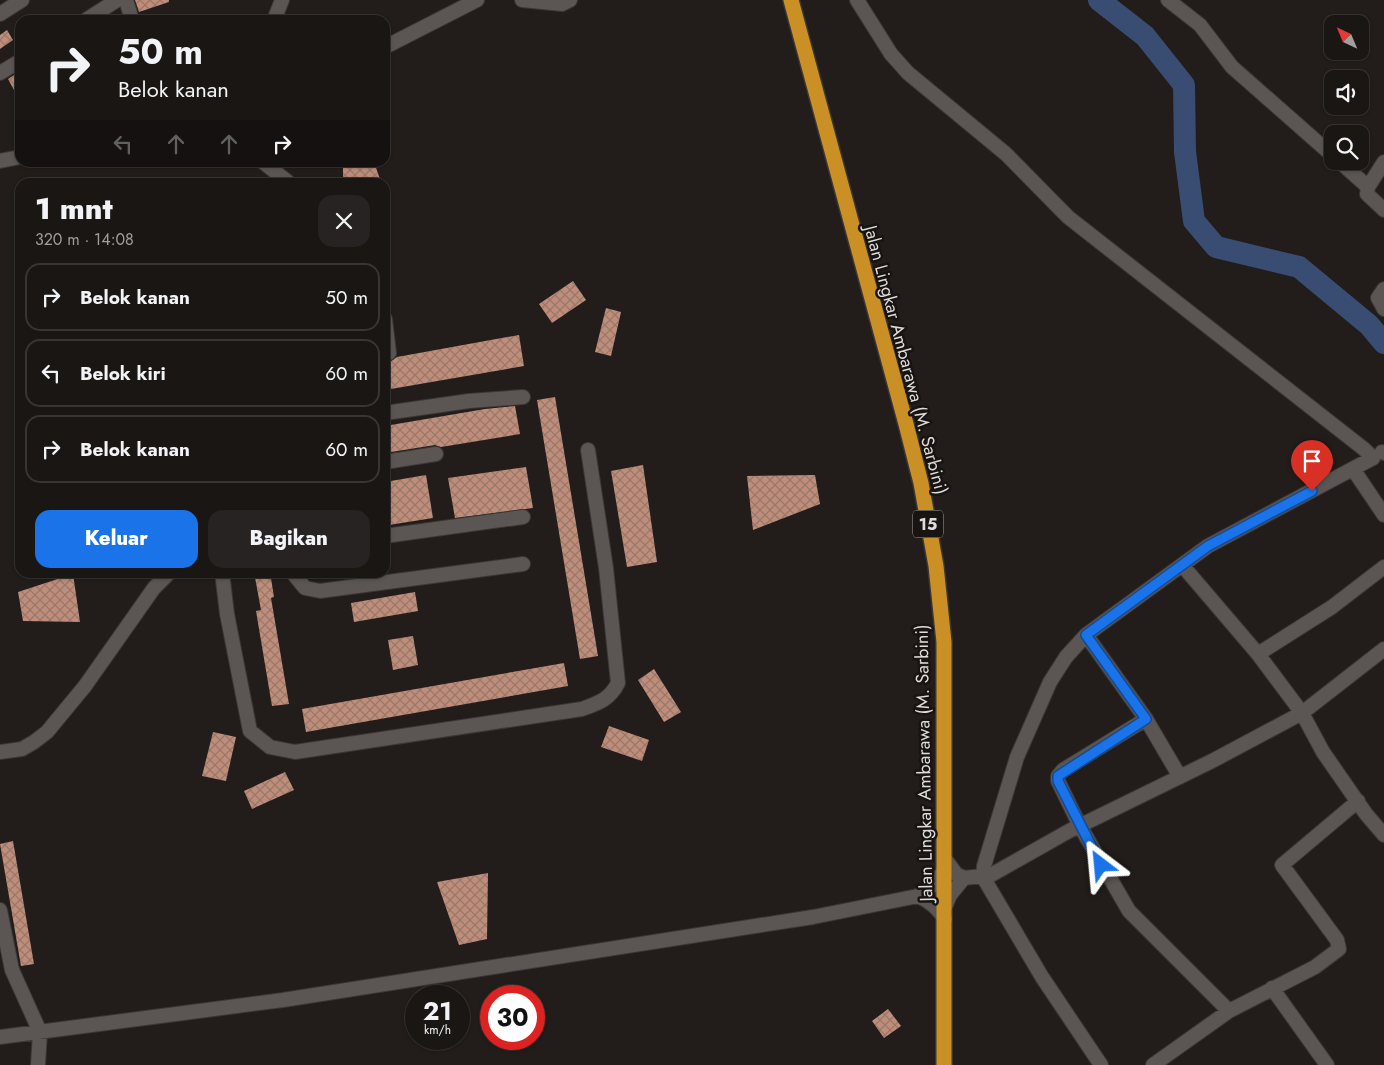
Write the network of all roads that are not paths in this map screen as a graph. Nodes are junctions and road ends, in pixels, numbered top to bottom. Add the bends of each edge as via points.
1 (22, 0) edge
2 (117, 0) edge
3 (126, 0) edge
4 (282, 0) edge
5 (477, 0) edge
6 (522, 0) edge
7 (570, 0) edge
8 (791, 0) edge
9 (857, 0) edge
10 (1168, 0) edge
11 (0, 14) edge
12 (94, 15) edge
13 (130, 15) edge
14 (276, 15) edge
15 (390, 45) edge
16 (15, 64) edge
17 (0, 73) edge
18 (1324, 148) edge
19 (15, 158) edge
20 (0, 161) edge
21 (1384, 162) edge
22 (269, 167) edge
23 (1349, 170) edge
24 (283, 178) edge
25 (1368, 187) junction
26 (1384, 210) edge
27 (1384, 289) edge
28 (1384, 309) edge
29 (523, 397) dead end
30 (390, 412) edge
31 (588, 450) dead end
32 (436, 454) dead end
33 (1381, 454) edge
34 (390, 461) edge
35 (1353, 469) junction
36 (1384, 515) edge
37 (524, 517) dead end
38 (390, 535) edge
39 (523, 564) dead end
40 (1182, 565) junction
41 (1384, 567) edge
42 (164, 578) edge
43 (223, 578) edge
44 (297, 578) edge
45 (1086, 635) junction
46 (1384, 649) edge
47 (1258, 654) junction
48 (1302, 713) junction
49 (1146, 719) junction
50 (0, 752) edge
51 (1180, 777) junction
52 (1358, 802) junction
53 (1080, 826) junction
54 (1384, 835) edge
55 (945, 864) junction
56 (984, 877) junction
57 (964, 878) junction
58 (918, 896) junction
59 (0, 910) edge
60 (945, 913) junction
61 (1272, 988) junction
62 (1229, 1011) junction
63 (40, 1032) junction
64 (0, 1037) edge
65 (38, 1065) edge
66 (944, 1065) edge
67 (1101, 1065) edge
68 (1153, 1065) edge
69 (1327, 1065) edge

1 - 11 street
2 - 12 street
3 - 13 street
4 - 14 street
5 - 15 street
6 - 7 street via 562,4
8 - 55 highway, Jalan Lingkar Ambarawa (M. Sarbini) / 15 via 921,483 944,642
9 - 33 street via 891,54 908,73 1006,154 1068,217 1364,449
10 - 18 street via 1200,25 1232,67
16 - 17 street
19 - 20 street
21 - 25 street
22 - 24 street
23 - 25 street
25 - 26 street via 1369,197
27 - 28 street via 1378,298
29 - 30 street
31 - 43 street via 606,568 618,683 613,694 605,700 582,709 295,752 270,747 250,730
32 - 34 street
33 - 35 street
35 - 36 street
35 - 40 street via 1208,546
37 - 38 street
39 - 44 street via 320,591 305,588
40 - 45 street
40 - 47 street
41 - 47 street via 1332,607
42 - 50 street via 47,732 22,748
45 - 49 street
45 - 56 street via 1050,682 1017,757 984,866
46 - 48 street
47 - 48 street
48 - 51 street
48 - 52 street via 1323,752
49 - 51 street
49 - 53 street via 1058,776
51 - 53 street
52 - 54 street
52 - 61 street via 1282,865 1337,940 1339,949 1315,967
53 - 56 street
53 - 62 street via 1129,911
55 - 57 street
55 - 58 street via 936,883
55 - 60 highway, Jalan Lingkar Ambarawa (M. Sarbini) / 15
56 - 57 street
56 - 67 street via 1042,977
57 - 60 street via 950,895
58 - 60 street
58 - 63 street via 803,919 283,1000
59 - 63 street via 12,970
60 - 66 highway, Jalan Lingkar Ambarawa (M. Sarbini) / 15
61 - 62 street
61 - 69 street
62 - 68 street
63 - 64 street
63 - 65 street

